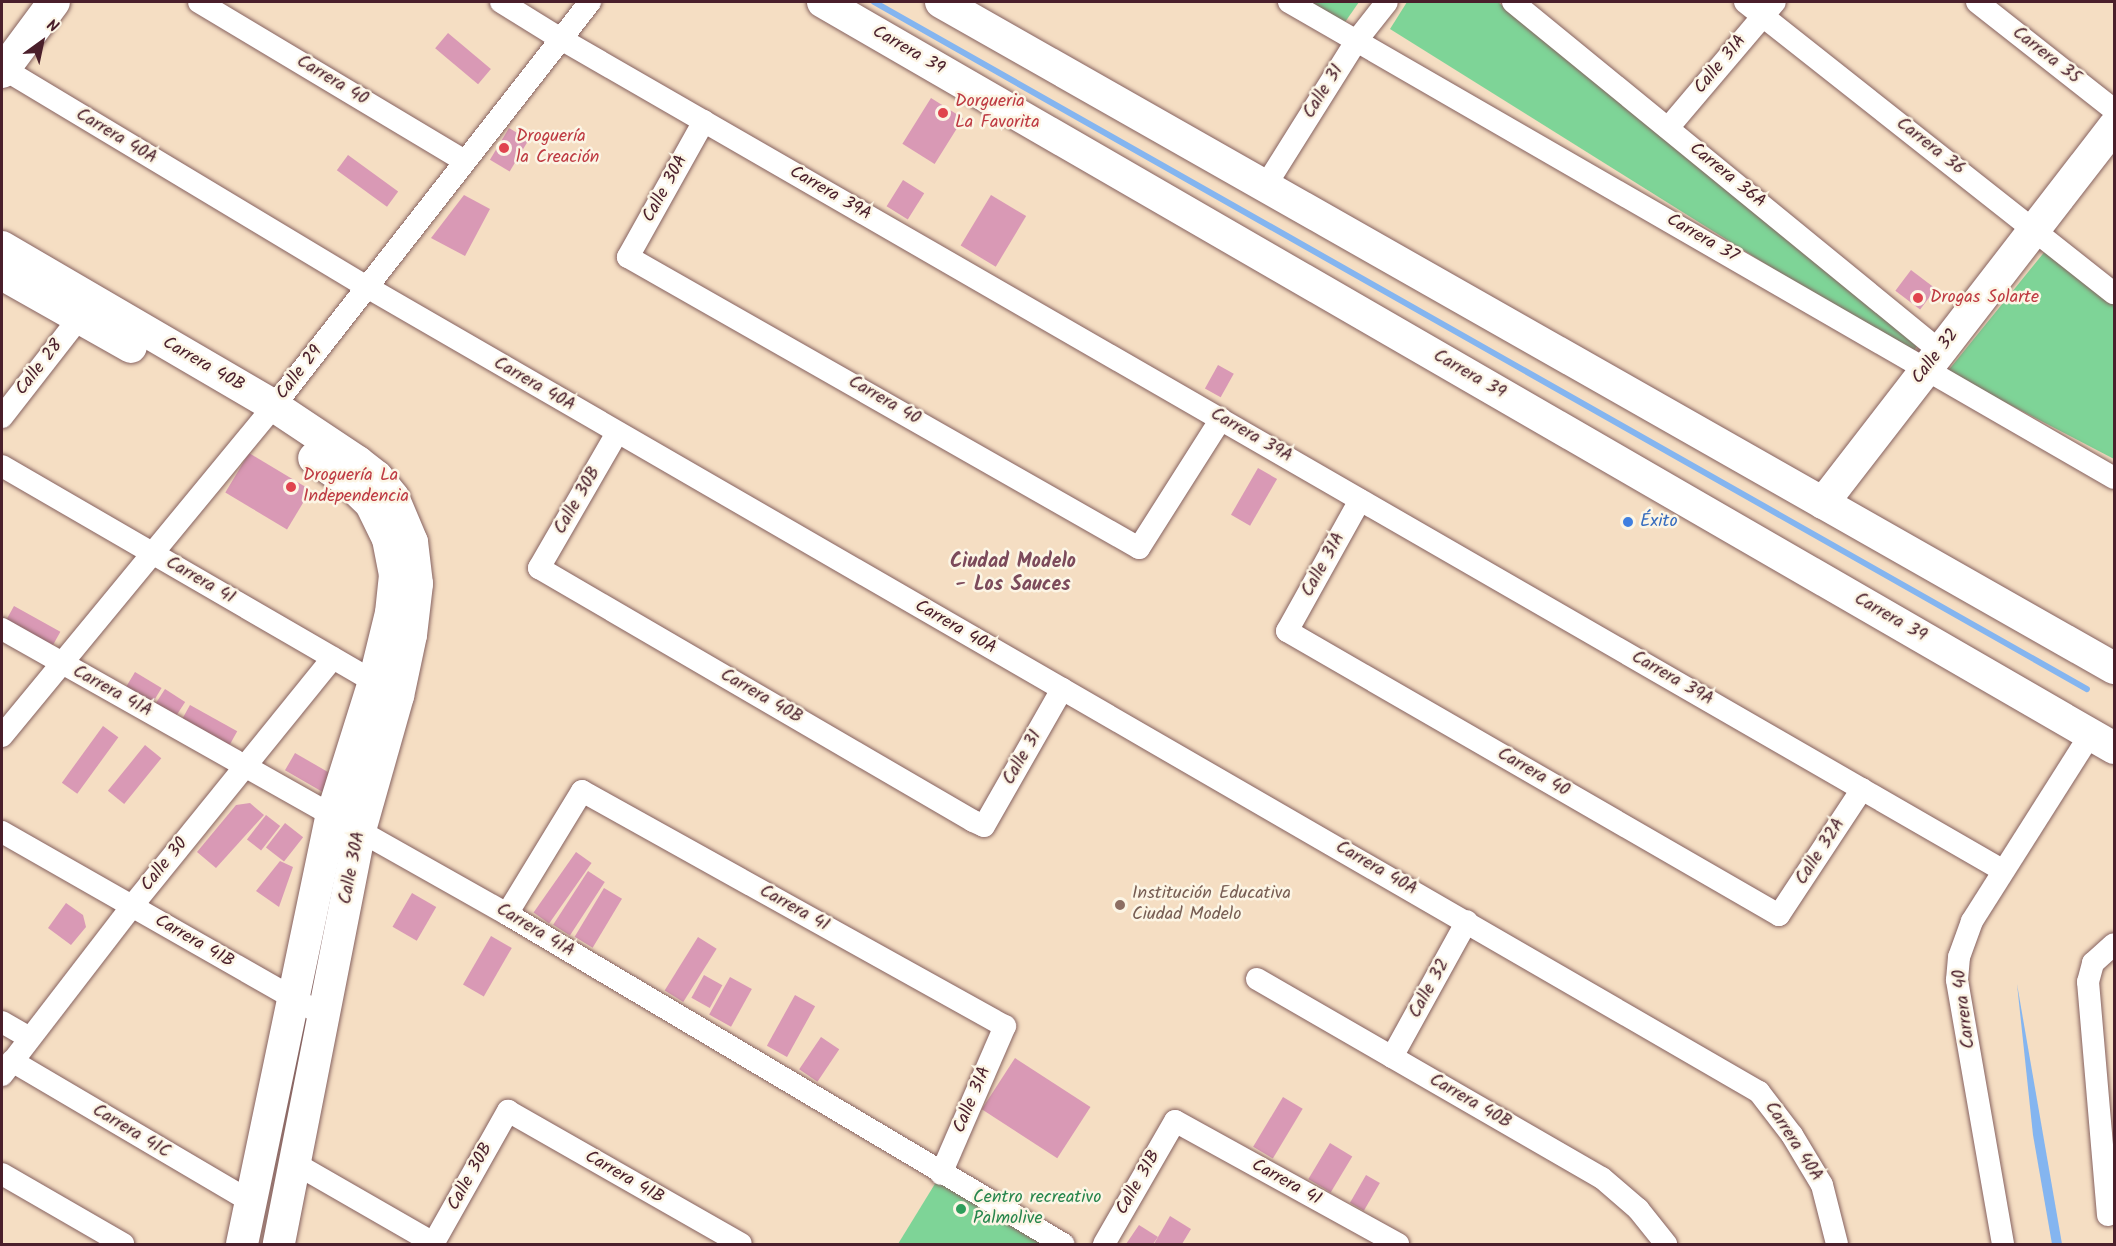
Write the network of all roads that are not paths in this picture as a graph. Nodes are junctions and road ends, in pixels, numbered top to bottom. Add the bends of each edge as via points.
1 (54, 2) edge
2 (199, 2) edge
3 (501, 2) edge
4 (590, 2) edge
5 (823, 2) edge
6 (941, 2) edge
7 (1289, 2) edge
8 (1387, 2) edge
9 (1513, 2) edge
10 (1744, 2) edge
11 (1977, 2) edge
12 (1768, 9) edge
13 (561, 39) junction
14 (1357, 40) junction
15 (3, 71) edge
16 (2115, 110) edge
17 (704, 121) junction
18 (2115, 126) edge
19 (1668, 128) junction
20 (465, 161) junction
21 (1266, 185) junction
22 (2035, 229) junction
23 (2, 247) edge
24 (628, 257) joint
25 (2, 274) edge
26 (367, 287) junction
27 (2115, 293) edge
28 (79, 318) junction
29 (1934, 360) junction
30 (267, 414) junction
31 (2, 417) edge
32 (1221, 419) junction
33 (617, 433) junction
34 (2, 466) edge
35 (2115, 478) edge
36 (382, 500) joint
37 (1360, 500) junction
38 (1824, 503) junction
39 (151, 553) junction
40 (539, 568) joint
41 (2, 629) edge
42 (1287, 631) joint
43 (333, 658) junction
44 (60, 663) junction
45 (2115, 668) edge
46 (386, 689) junction
47 (1062, 689) junction
48 (2, 736) edge
49 (2106, 740) edge
50 (244, 766) junction
51 (1862, 789) junction
52 (332, 815) junction
53 (984, 826) joint
54 (360, 830) junction
55 (2, 832) edge
56 (2002, 870) junction
57 (132, 906) junction
58 (507, 915) junction
59 (1779, 915) joint
60 (1467, 921) junction
61 (2115, 944) edge
62 (1257, 979) dead end
63 (293, 998) junction
64 (325, 1016) junction
65 (2, 1022) edge
66 (1005, 1026) joint
67 (30, 1038) junction
68 (1392, 1057) junction
69 (7, 1068) edge
70 (508, 1111) joint
71 (1174, 1120) joint
72 (296, 1164) junction
73 (2, 1174) edge
74 (941, 1174) junction
75 (250, 1202) junction
76 (2108, 1215) dead end
77 (434, 1244) edge
78 (123, 1245) edge
79 (242, 1245) edge
80 (279, 1245) edge
81 (741, 1245) edge
82 (1062, 1245) edge
83 (1104, 1245) edge
84 (1398, 1245) edge
85 (1666, 1245) edge
86 (1837, 1245) edge
87 (2003, 1245) edge

1 - 15 main road
2 - 20 street, Carrera 40
3 - 13 street, Carrera 39A
4 - 13 street, Calle 29
5 - 49 main road, Carrera 39
6 - 21 main road
7 - 14 street, Carrera 37
8 - 14 street, Calle 31
9 - 19 street, Carrera 36A
10 - 12 street, Carrera 36
11 - 16 street, Carrera 35
12 - 19 street, Calle 31A
12 - 22 street, Carrera 36
13 - 17 street, Carrera 39A
13 - 20 street, Calle 29
14 - 21 street, Calle 31
14 - 29 street, Carrera 37
15 - 26 street, Carrera 40A
17 - 24 street, Calle 30A
17 - 32 street, Carrera 39A
18 - 22 main road, Calle 32
19 - 29 street, Carrera 36A
20 - 26 street, Calle 29
21 - 38 main road
22 - 27 street, Carrera 36
22 - 29 main road, Calle 32
23 - 30 main road, Carrera 40B
24 - 32 street, Carrera 40 via 1138,548
25 - 28 main road, Carrera 40B
26 - 30 street, Calle 29
26 - 33 street, Carrera 40A
28 - 30 main road, Carrera 40B
28 - 31 street, Calle 28
29 - 35 street, Carrera 37
29 - 38 main road, Calle 32
30 - 36 main road, Carrera 40B via 358,462 377,477
30 - 39 street, Calle 29
32 - 37 street, Carrera 39A
33 - 40 street, Calle 30B
33 - 47 street, Carrera 40A
34 - 39 street, Carrera 41
36 - 46 main road, Calle 30A via 412,542 417,584 411,635
37 - 42 street, Calle 31A
37 - 51 street, Carrera 39A
38 - 45 main road
39 - 43 street, Carrera 41
39 - 44 street, Calle 29
40 - 53 street, Carrera 40B
41 - 44 street, Carrera 41A
42 - 59 street, Carrera 40
43 - 46 street, Carrera 41
43 - 50 street, Calle 30
44 - 48 street, Calle 29
44 - 50 street, Carrera 41A
46 - 52 main road, Calle 30A
46 - 54 main road, Calle 30A
47 - 53 street, Calle 31
47 - 60 street, Carrera 40A
49 - 56 street, Carrera 40
50 - 52 street, Carrera 41A
50 - 57 street, Calle 30
51 - 56 street, Carrera 39A
51 - 59 street, Calle 32A
52 - 54 street, Carrera 41A
52 - 63 main road, Calle 30A
54 - 58 street, Carrera 41A
54 - 64 main road, Calle 30A
55 - 57 street, Carrera 41B
56 - 87 street, Carrera 40 via 1972,921 1959,957 1957,980
57 - 63 street, Carrera 41B
57 - 67 street, Calle 30
58 - 66 street, Carrera 41 via 582,791
58 - 74 street, Carrera 41A
60 - 68 street, Calle 32
60 - 86 street, Carrera 40A via 1759,1092 1792,1135 1822,1185
61 - 76 street via 2093,963 2088,982
62 - 68 street, Carrera 40B
63 - 64 street, Carrera 41B
63 - 75 main road, Calle 30A
64 - 72 main road, Calle 30A
65 - 67 street
66 - 74 street, Calle 31A
67 - 69 street, Calle 30
68 - 85 street, Carrera 40B via 1602,1178 1638,1209
69 - 75 street, Carrera 41C
70 - 77 street, Calle 30B
70 - 81 street, Carrera 41B
71 - 83 street, Calle 31B
71 - 84 street, Carrera 41
72 - 77 street
72 - 80 main road, Calle 30A
73 - 78 street
74 - 82 street, Carrera 41A
75 - 79 main road, Calle 30A

